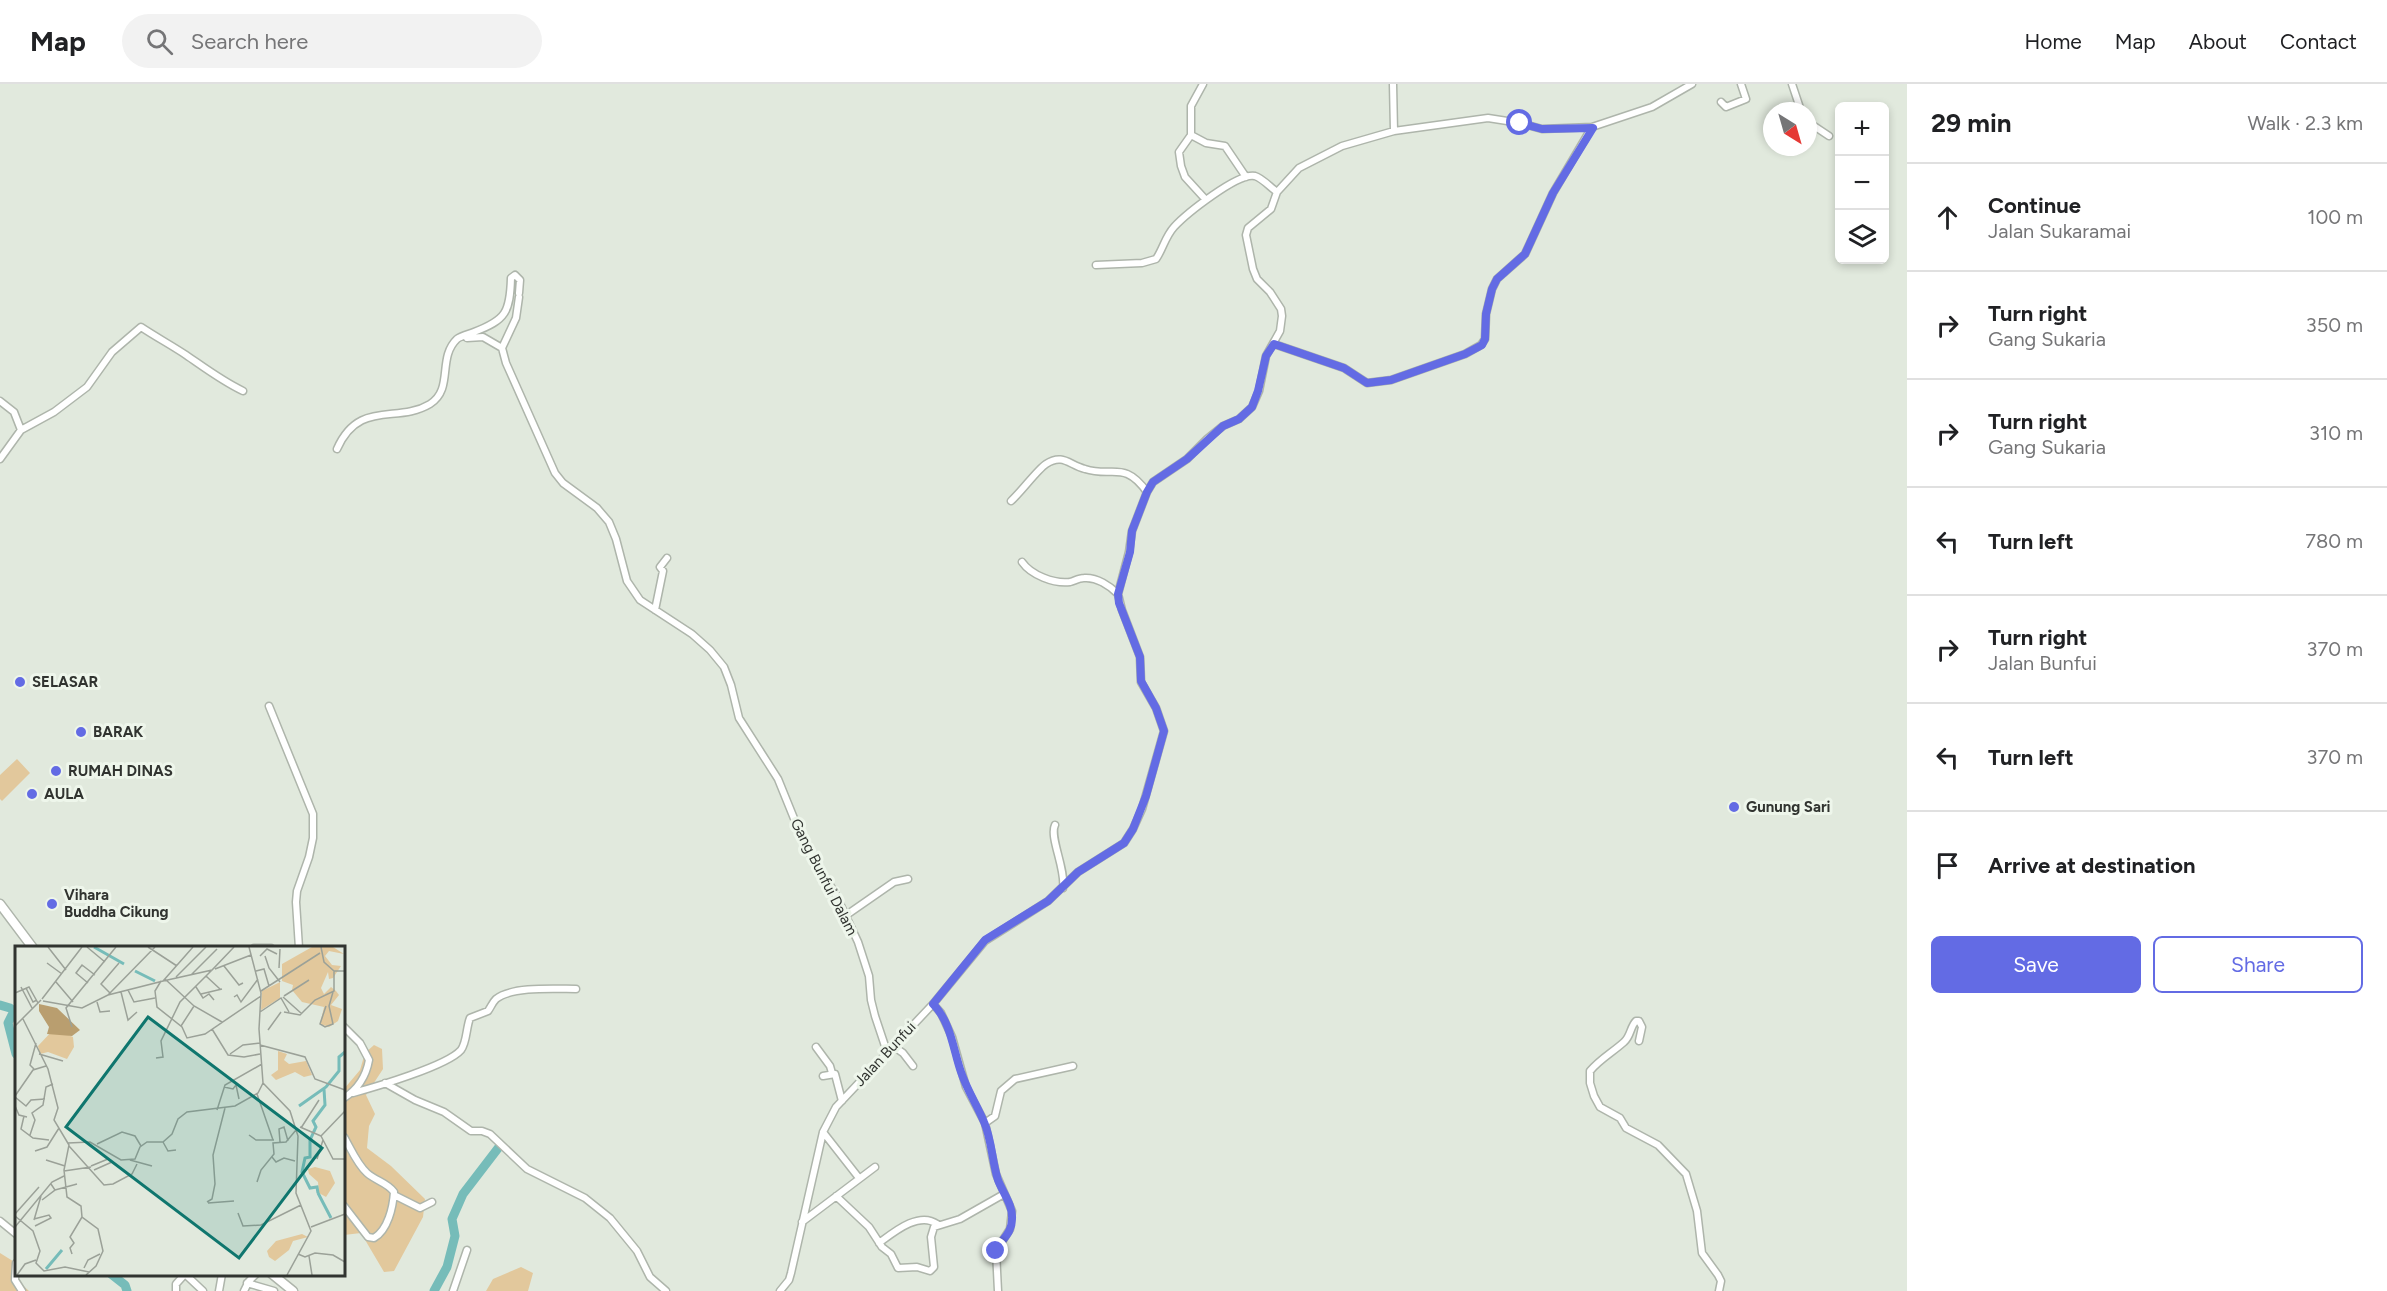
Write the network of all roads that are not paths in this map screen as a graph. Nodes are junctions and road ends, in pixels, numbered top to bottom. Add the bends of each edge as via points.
1 (1203, 84) edge
2 (1393, 84) edge
3 (1692, 84) edge
4 (1741, 84) edge
5 (1794, 85) edge
6 (1721, 102) dead end
7 (1799, 102) edge
8 (1593, 128) junction
9 (1817, 128) edge
10 (1394, 131) junction
11 (1191, 135) junction
12 (1829, 136) dead end
13 (1246, 177) junction
14 (1277, 192) junction
15 (1206, 200) junction
16 (1096, 265) dead end
17 (458, 339) junction
18 (1274, 344) junction
19 (502, 348) junction
20 (243, 391) dead end
21 (0, 401) edge
22 (21, 430) junction
23 (338, 449) dead end
24 (0, 459) edge
25 (1147, 492) junction
26 (1011, 501) dead end
27 (667, 558) dead end
28 (1022, 562) dead end
29 (1118, 594) junction
30 (655, 610) junction
31 (270, 706) dead end
32 (1055, 825) dead end
33 (908, 879) dead end
34 (1063, 888) junction
35 (0, 904) edge
36 (846, 916) junction
37 (32, 946) edge
38 (299, 946) edge
39 (576, 989) dead end
40 (933, 1004) junction
41 (345, 1028) edge
42 (1639, 1041) dead end
43 (893, 1046) junction
44 (816, 1047) dead end
45 (887, 1052) junction
46 (913, 1066) dead end
47 (1073, 1066) dead end
48 (832, 1073) junction
49 (823, 1076) dead end
50 (385, 1083) junction
51 (353, 1093) junction
52 (345, 1097) edge
53 (842, 1101) junction
54 (985, 1123) junction
55 (822, 1132) junction
56 (345, 1139) edge
57 (875, 1167) dead end
58 (859, 1178) junction
59 (1004, 1194) junction
60 (394, 1195) junction
61 (836, 1196) junction
62 (432, 1203) dead end
63 (345, 1207) edge
64 (0, 1221) edge
65 (801, 1222) junction
66 (937, 1224) junction
67 (15, 1233) edge
68 (879, 1243) junction
69 (467, 1250) dead end
70 (15, 1276) edge
71 (184, 1276) edge
72 (186, 1276) edge
73 (222, 1276) edge
74 (255, 1276) edge
75 (274, 1276) edge
76 (247, 1283) junction
77 (291, 1289) edge
78 (22, 1291) edge
79 (176, 1291) edge
80 (203, 1291) edge
81 (219, 1291) edge
82 (244, 1291) edge
83 (275, 1291) edge
84 (453, 1291) edge
85 (666, 1291) edge
86 (780, 1291) edge
87 (998, 1291) edge
88 (1719, 1291) edge

1 - 11 street via 1191,106
2 - 10 street
3 - 8 street via 1652,107
4 - 6 street via 1746,99 1726,107
5 - 7 street
8 - 10 street via 1542,129 1488,118
8 - 18 street via 1553,193 1525,254 1497,279 1482,345 1391,380 1367,383 1344,368
9 - 12 street
10 - 14 street via 1342,146 1299,168
11 - 13 street via 1225,146
11 - 15 street via 1179,152 1181,166 1190,184
13 - 14 street via 1256,176
13 - 15 street
14 - 18 street via 1271,209 1248,228 1246,236 1256,277 1281,309 1281,330
15 - 16 street via 1174,228 1155,259
17 - 19 street via 483,337
17 - 19 street via 501,319 509,306 511,279 515,275 520,280 516,318
17 - 23 street via 448,355 438,398 420,409 368,418 343,436
18 - 25 street via 1266,356 1252,407 1153,482
19 - 30 street, Gang Bunfui Dalam via 555,473 609,522 627,581 640,600
20 - 22 street via 141,327 112,352 87,387
21 - 22 street via 14,412
22 - 24 street
25 - 26 street via 1139,481 1121,472 1086,470 1059,459 1045,464
25 - 29 street via 1132,531
27 - 30 street via 660,567 663,571
28 - 29 street via 1035,574 1062,582 1097,580
29 - 34 street, Jalan Bunfui via 1140,657 1141,681 1164,731 1144,802 1124,843 1092,861
30 - 36 street, Gang Bunfui Dalam via 692,634 723,667 739,718 778,779 806,848
31 - 38 street via 313,814 313,838 296,902
32 - 34 street
33 - 36 street via 894,882
34 - 40 street, Jalan Bunfui via 1035,911 985,940
35 - 37 street
36 - 45 street, Gang Bunfui Dalam via 868,970 871,1000
39 - 50 street via 504,994 488,1011 470,1018 464,1045 455,1055
40 - 43 street, Jalan Bunfui
40 - 54 street via 952,1037 966,1087
41 - 51 street via 369,1060
42 - 88 street via 1642,1027 1636,1021 1624,1041 1590,1071 1594,1096 1600,1107 1620,1118 1626,1128 1658,1145 1686,1174 1697,1211 1702,1253 1719,1275
43 - 45 street, Jalan Bunfui
43 - 46 street
44 - 48 street
45 - 53 street, Jalan Bunfui
47 - 54 street via 1014,1079 1000,1091 995,1116
48 - 49 street
48 - 53 street via 837,1078
50 - 51 street
50 - 85 street via 444,1112 471,1131 490,1134 527,1169 585,1198 613,1222 637,1251 650,1277
51 - 52 street
53 - 55 street, Jalan Bunfui
54 - 59 street
55 - 58 street
55 - 65 street, Jalan Bunfui
56 - 60 street via 363,1168 389,1186
57 - 58 street
58 - 61 street
59 - 66 street via 960,1219
59 - 87 street via 1012,1219 1007,1237 996,1251
60 - 62 street via 420,1208
60 - 63 street via 386,1223 372,1239
61 - 65 street
61 - 68 street via 869,1227
64 - 67 street
65 - 86 street, Jalan Bunfui via 789,1280
66 - 68 street via 929,1220 907,1224
66 - 68 street via 931,1237 931,1271 898,1268
69 - 84 street
70 - 78 street
71 - 79 street via 176,1284
72 - 80 street
73 - 81 street
74 - 76 street
75 - 77 street
76 - 82 street
76 - 83 street
77 - 83 street

